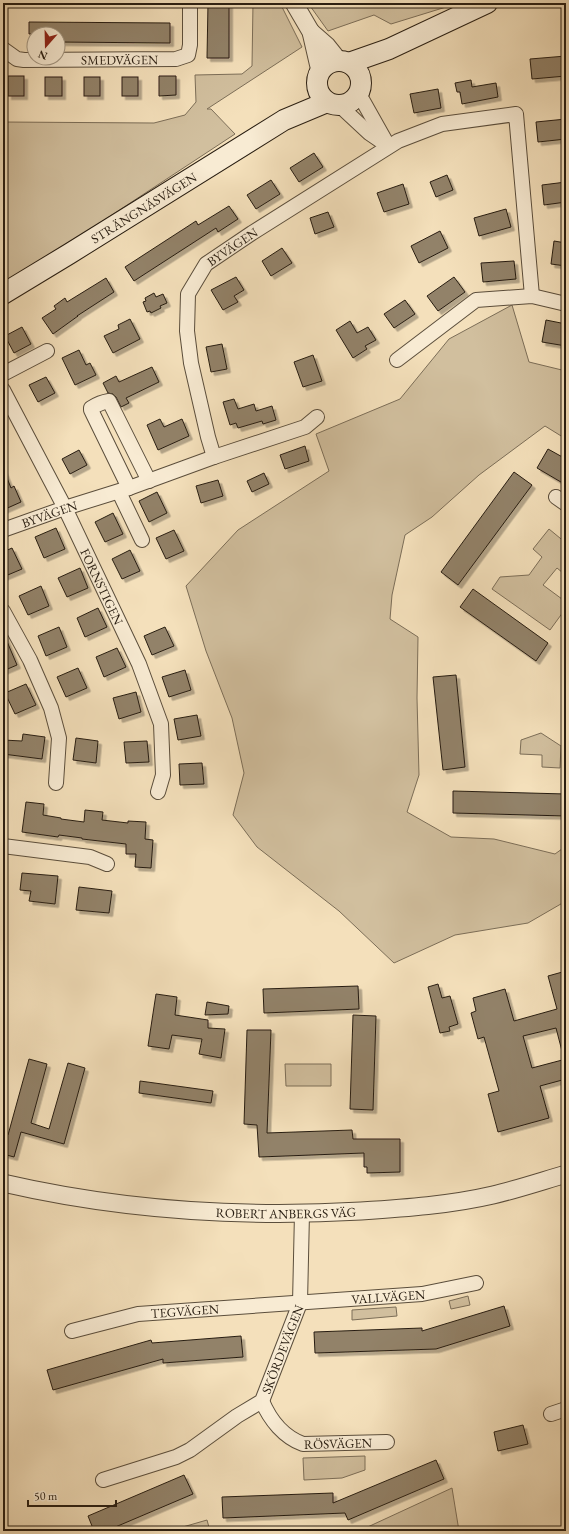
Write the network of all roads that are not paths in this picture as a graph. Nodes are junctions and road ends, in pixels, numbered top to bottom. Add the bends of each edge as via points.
1 (190, 3) edge
2 (294, 3) edge
3 (487, 3) edge
4 (311, 32) junction
5 (3, 49) edge
6 (389, 49) junction
7 (344, 62) junction
8 (319, 78) junction
9 (360, 89) junction
10 (334, 104) junction
11 (284, 120) junction
12 (388, 146) junction
13 (3, 294) edge
14 (532, 296) junction
15 (566, 304) edge
16 (47, 351) dead end
17 (397, 360) dead end
18 (3, 374) edge
19 (3, 390) edge
20 (317, 417) dead end
21 (214, 457) junction
22 (149, 481) junction
23 (124, 490) junction
24 (65, 508) junction
25 (3, 530) edge
26 (142, 540) dead end
27 (3, 611) edge
28 (56, 783) dead end
29 (158, 792) dead end
30 (3, 846) edge
31 (107, 864) dead end
32 (566, 1174) edge
33 (3, 1183) edge
34 (302, 1214) junction
35 (476, 1283) dead end
36 (300, 1303) junction
37 (72, 1331) dead end
38 (262, 1401) junction
39 (566, 1409) edge
40 (551, 1414) dead end
41 (387, 1442) dead end
42 (103, 1480) dead end

1 - 5 street, SMEDVÄGEN via 188,55 176,59 24,60 16,59
2 - 4 street
3 - 6 main road
4 - 7 street
4 - 8 street
6 - 7 main road
6 - 9 main road
7 - 8 main road via 332,62 325,66
7 - 9 main road via 358,72
8 - 10 main road via 318,91 322,98
8 - 11 main road, STRÄNGNÄSVÄGEN
9 - 10 main road via 355,100 348,104
9 - 12 street
10 - 11 main road, STRÄNGNÄSVÄGEN
10 - 12 street
11 - 13 main road, STRÄNGNÄSVÄGEN
12 - 14 street, BYVÄGEN via 442,124 516,114
12 - 21 street, BYVÄGEN via 206,264 188,294 187,331 191,362
14 - 15 street
14 - 17 street via 476,300
16 - 18 street
19 - 24 street, FORNSTIGEN
20 - 21 street, BYVÄGEN via 305,427
21 - 22 street, BYVÄGEN
22 - 23 street, BYVÄGEN
22 - 23 street via 109,401 106,402 91,410
23 - 24 street, BYVÄGEN
23 - 26 street
24 - 25 street, BYVÄGEN
24 - 29 street, FORNSTIGEN via 139,664 161,724 163,775
27 - 28 street via 30,660 51,708 59,738
30 - 31 street via 90,857
32 - 34 street, ROBERT ANBERGS VÄG via 511,1190 446,1204
33 - 34 street, ROBERT ANBERGS VÄG via 152,1208
34 - 36 street, SKÖRDEVÄGEN
35 - 36 street, VALLVÄGEN via 422,1294
36 - 37 street, TEGVÄGEN via 138,1314
36 - 38 street, SKÖRDEVÄGEN
38 - 41 street, RÖSVÄGEN via 283,1432 302,1444
38 - 42 street, SKÖRDEVÄGEN via 190,1450
39 - 40 street

